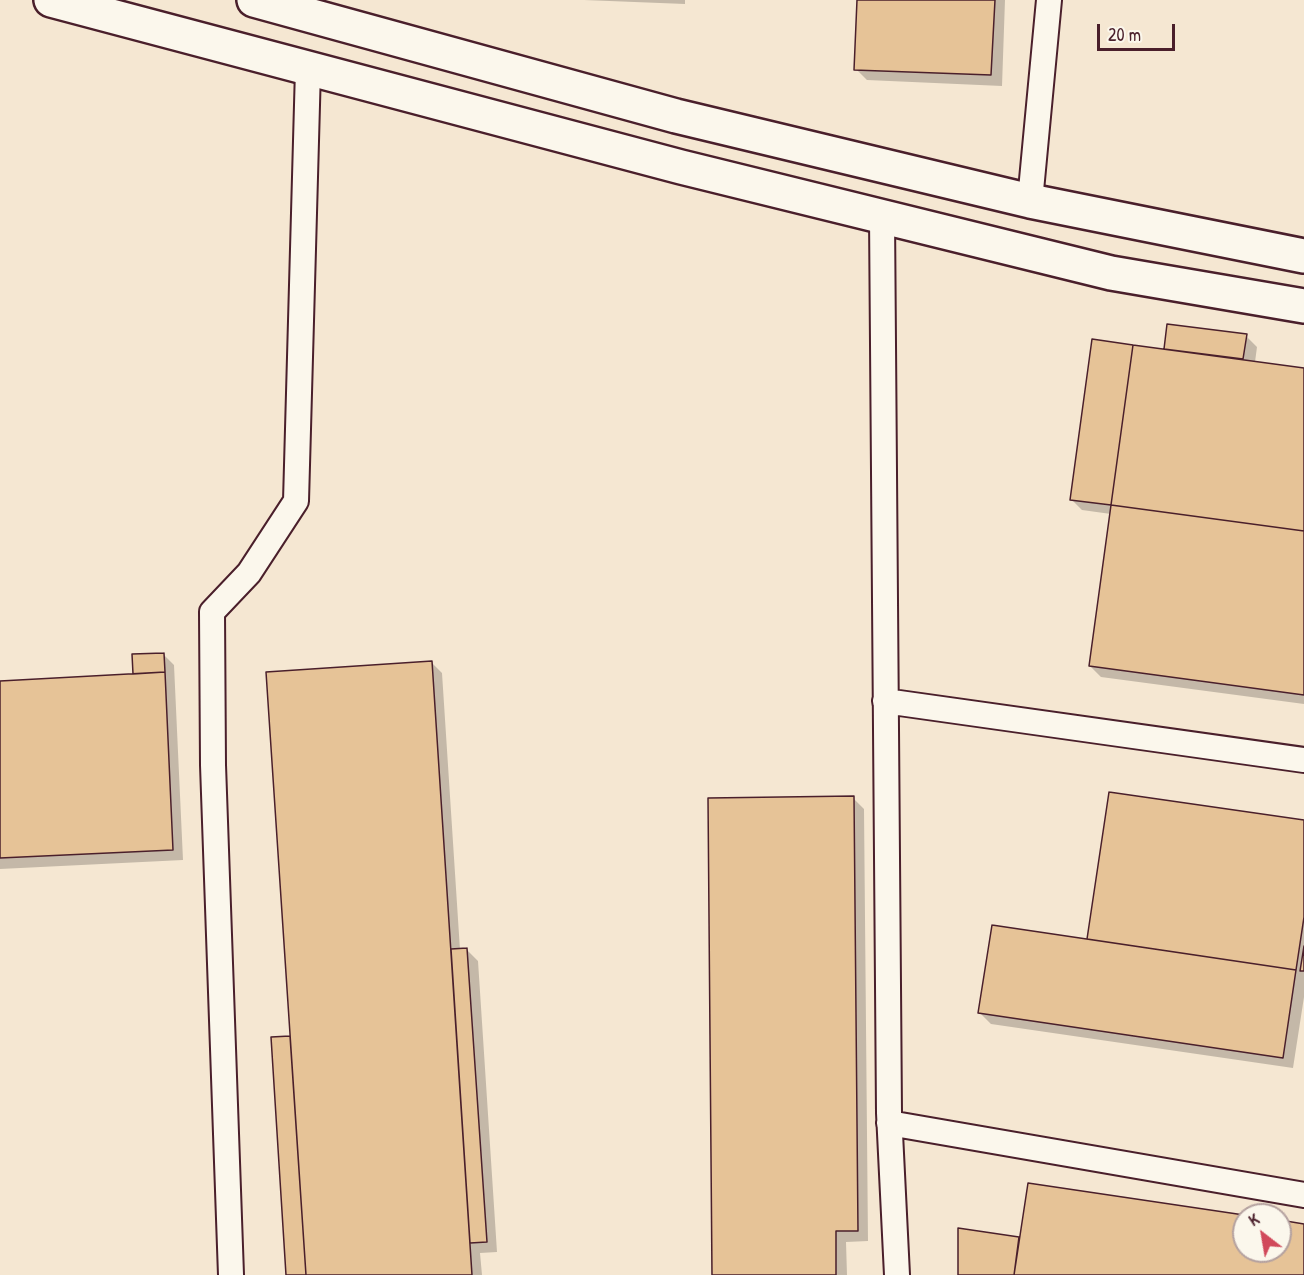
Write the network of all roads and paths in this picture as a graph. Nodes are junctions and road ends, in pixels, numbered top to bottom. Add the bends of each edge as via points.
1 (51, 0) edge
2 (254, 0) edge
3 (1049, 0) edge
4 (308, 69) junction
5 (1030, 201) junction
6 (882, 216) junction
7 (1304, 256) edge
8 (1304, 306) edge
9 (885, 701) junction
10 (1304, 760) edge
11 (890, 1123) junction
12 (1304, 1195) edge
13 (231, 1275) edge
14 (897, 1275) edge

1 - 4 main road
2 - 5 main road via 676,116
3 - 5 street
4 - 6 main road
4 - 13 street via 296,501 249,573 212,612 213,765
5 - 7 main road
6 - 8 main road via 1111,273
6 - 9 street
9 - 10 street
9 - 11 street
11 - 12 street
11 - 14 street

